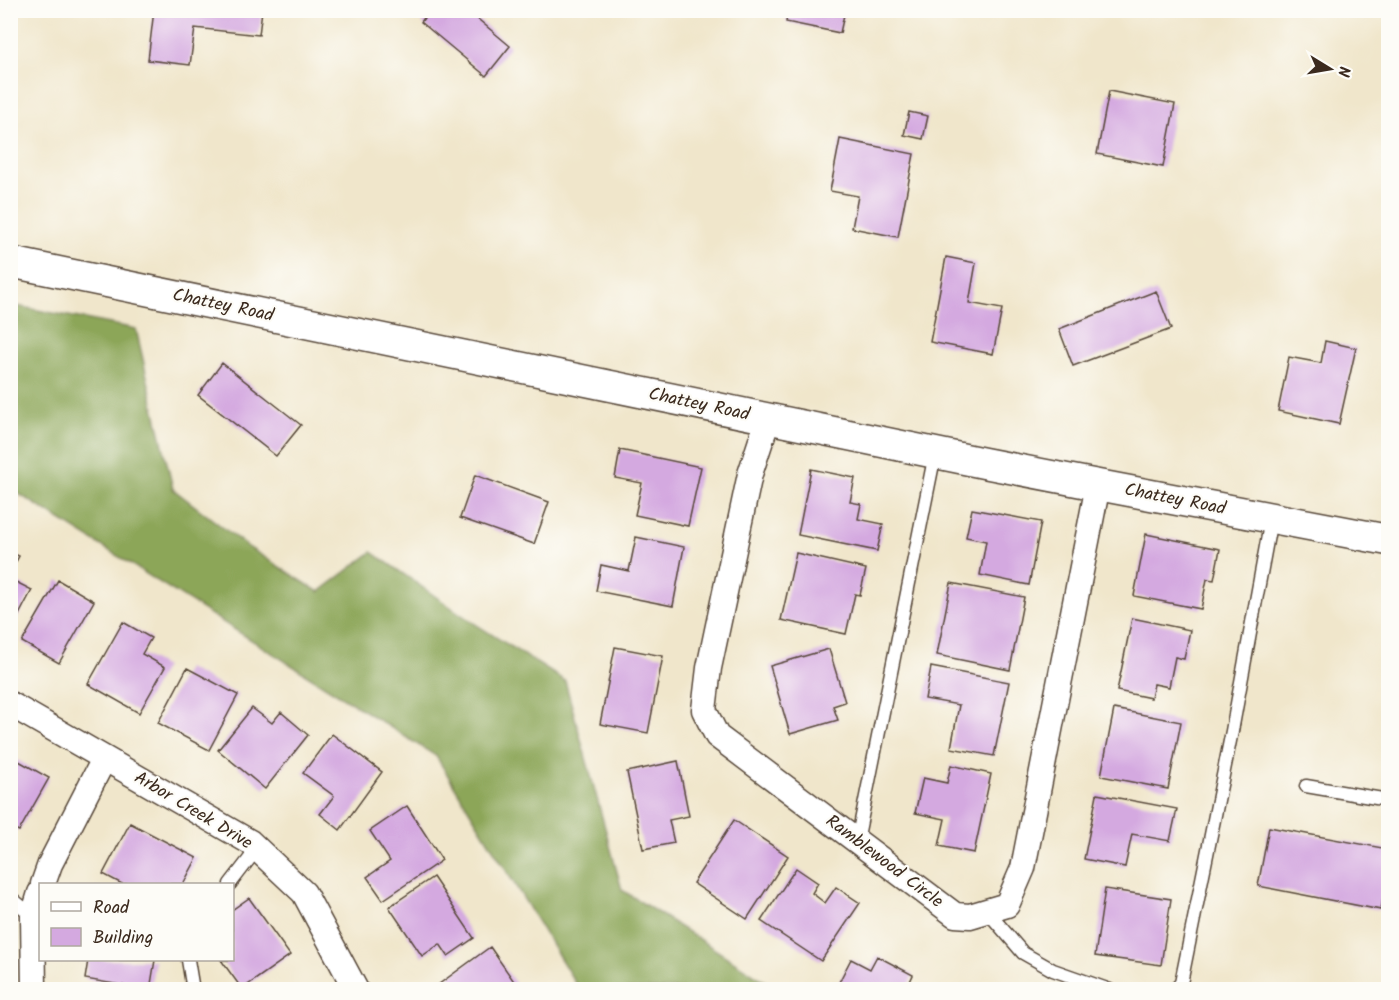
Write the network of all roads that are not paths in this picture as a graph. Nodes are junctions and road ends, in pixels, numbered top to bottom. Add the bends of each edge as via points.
1 (10, 262) edge
2 (768, 419) junction
3 (936, 453) junction
4 (1098, 485) junction
5 (1271, 518) junction
6 (1389, 540) edge
7 (10, 704) edge
8 (104, 759) junction
9 (1306, 786) dead end
10 (1389, 800) edge
11 (857, 841) junction
12 (257, 849) junction
13 (44, 883) edge
14 (232, 883) edge
15 (39, 895) edge
16 (10, 897) edge
17 (987, 911) junction
18 (33, 916) junction
19 (188, 961) edge
20 (34, 990) edge
21 (193, 990) edge
22 (356, 990) edge
23 (1110, 990) edge
24 (1174, 990) edge

1 - 2 street, Chattey Road
2 - 3 street, Chattey Road
2 - 11 street, Ramblewood Circle via 750,474 709,668 704,710 717,736
3 - 4 street, Chattey Road
3 - 11 lane
4 - 5 street, Chattey Road
4 - 17 street, Ramblewood Circle via 1023,868 1006,905
5 - 6 street, Chattey Road
5 - 24 lane via 1181,983
7 - 8 street, Arbor Creek Drive
8 - 12 street, Arbor Creek Drive
8 - 13 street
9 - 10 lane
11 - 17 street, Ramblewood Circle via 955,915
12 - 14 lane
12 - 22 street, Arbor Creek Drive via 304,893
15 - 18 street
16 - 18 lane
17 - 23 lane via 1023,953 1053,970
18 - 20 street
19 - 21 lane

